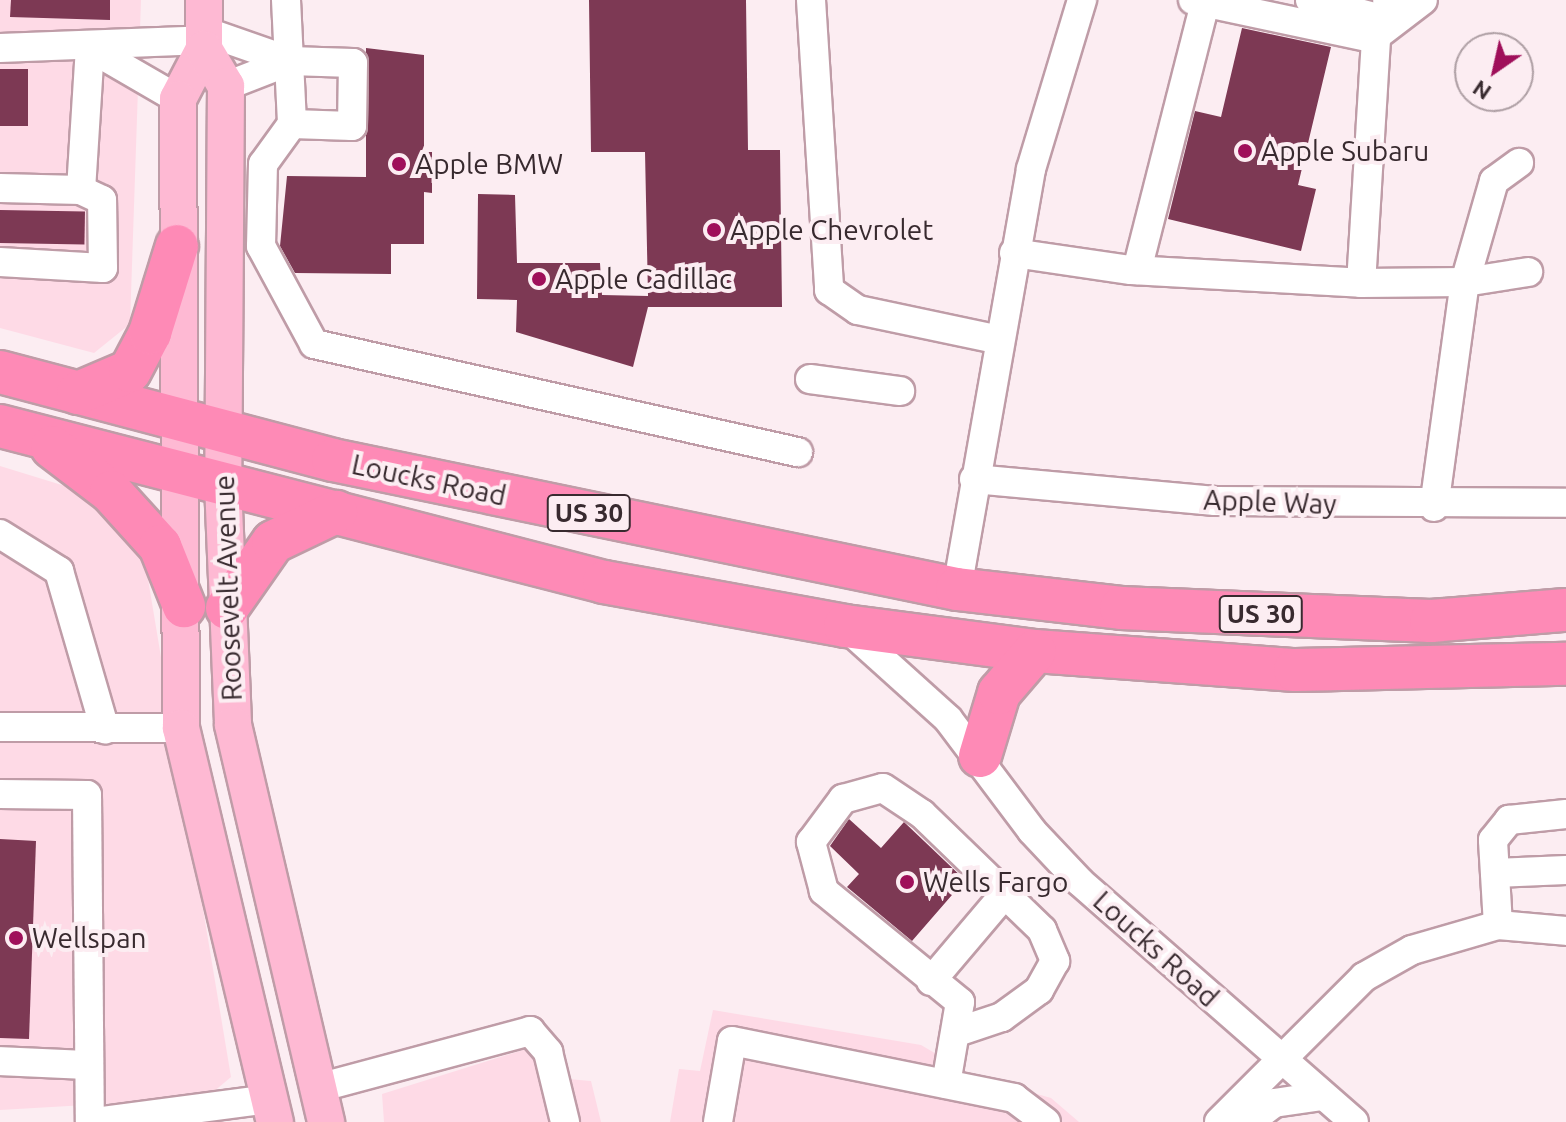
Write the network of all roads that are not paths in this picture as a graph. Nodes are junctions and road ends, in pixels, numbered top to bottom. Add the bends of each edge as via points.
1 (286, 0) edge
2 (811, 0) edge
3 (1082, 0) edge
4 (1310, 0) edge
5 (1423, 0) edge
6 (1201, 1) edge
7 (1384, 20) edge
8 (204, 30) edge
9 (90, 47) junction
10 (0, 48) edge
11 (290, 61) junction
12 (226, 86) junction
13 (178, 99) junction
14 (292, 124) junction
15 (1519, 163) dead end
16 (0, 188) edge
17 (81, 190) junction
18 (177, 246) junction
19 (1014, 253) junction
20 (0, 262) edge
21 (1137, 270) junction
22 (1528, 272) dead end
23 (1465, 282) junction
24 (1361, 283) junction
25 (996, 339) junction
26 (0, 372) edge
27 (810, 379) dead end
28 (900, 391) dead end
29 (78, 393) junction
30 (178, 421) junction
31 (19, 431) edge
32 (224, 432) junction
33 (798, 452) dead end
34 (177, 472) junction
35 (974, 479) junction
36 (223, 484) junction
37 (1566, 503) edge
38 (1434, 507) junction
39 (336, 512) junction
40 (0, 534) edge
41 (957, 589) junction
42 (184, 606) junction
43 (227, 608) junction
44 (1566, 610) edge
45 (845, 626) junction
46 (1035, 651) junction
47 (1566, 664) edge
48 (0, 727) edge
49 (181, 728) junction
50 (105, 729) junction
51 (980, 756) junction
52 (0, 794) edge
53 (1566, 814) edge
54 (1566, 870) edge
55 (1495, 873) junction
56 (1004, 895) junction
57 (1498, 925) junction
58 (1566, 931) edge
59 (931, 981) junction
60 (960, 1031) junction
61 (0, 1061) edge
62 (1279, 1062) junction
63 (89, 1065) junction
64 (946, 1084) junction
65 (1322, 1096) junction
66 (322, 1105) edge
67 (272, 1110) edge
68 (162, 1119) edge
69 (92, 1122) edge
70 (302, 1122) edge
71 (565, 1122) edge
72 (718, 1122) edge
73 (1046, 1122) edge
74 (1219, 1122) edge
75 (1249, 1122) edge
76 (1354, 1122) edge

1 - 11 street
2 - 25 street via 829,290 858,310
3 - 19 street
4 - 7 street
5 - 7 street
6 - 7 street
6 - 21 street
7 - 24 street
8 - 9 street
8 - 11 street
8 - 12 main road
8 - 13 main road, Roosevelt Avenue
9 - 10 street
9 - 13 street
9 - 17 street
11 - 12 street
11 - 14 street
11 - 14 street via 353,63 352,126
12 - 32 main road, Roosevelt Avenue
13 - 18 main road, Roosevelt Avenue
14 - 33 street via 263,164 261,246 314,344
15 - 23 street via 1494,181
16 - 17 street
17 - 20 street via 102,200 103,268
18 - 29 highway via 150,333 130,371
18 - 30 main road, Roosevelt Avenue
19 - 21 street
19 - 25 street
21 - 24 street
22 - 23 street
23 - 24 street
23 - 38 street
25 - 35 street
26 - 29 highway, Loucks Road / US 30
27 - 28 street
29 - 30 highway, Loucks Road / US 30
30 - 32 highway, Loucks Road / US 30
30 - 34 main road, Roosevelt Avenue
31 - 34 highway, Loucks Road / US 30
31 - 42 highway via 111,492 160,546
32 - 36 main road, Roosevelt Avenue
32 - 41 highway, Loucks Road / US 30
34 - 36 highway, Loucks Road / US 30
34 - 42 main road, Roosevelt Avenue
35 - 38 street, Apple Way via 1215,501
35 - 41 street
36 - 39 highway, Loucks Road / US 30
36 - 43 main road, Roosevelt Avenue
37 - 38 street, Apple Way
39 - 43 highway via 273,542
39 - 45 highway, Loucks Road / US 30 via 604,582
40 - 50 street via 59,571
41 - 44 highway, US 30 / US 30 via 1121,608 1431,621
42 - 49 main road, Roosevelt Avenue
43 - 66 main road, Roosevelt Avenue via 241,770
45 - 46 highway, US 30 / US 30
45 - 51 street, Loucks Road
46 - 47 highway, US 30 / US 30 via 1295,670
46 - 51 highway via 999,693
48 - 50 street
49 - 50 street
49 - 67 main road, Roosevelt Avenue
51 - 62 street, Loucks Road via 1032,831 1080,882
52 - 63 street via 87,795
53 - 55 street via 1509,820 1493,840
54 - 55 street
55 - 57 street
56 - 59 street
56 - 59 street via 922,814 883,788 843,799 811,842 824,891
56 - 60 street via 1042,930 1055,961 1027,999
57 - 58 street
57 - 62 street via 1412,950 1364,977
59 - 60 street via 960,1002
60 - 64 street
61 - 63 street
62 - 65 street, Loucks Road
62 - 74 street
63 - 69 street
64 - 72 street via 732,1041
64 - 73 street via 1014,1098
65 - 75 street via 1274,1103
65 - 76 street, Loucks Road
66 - 71 street via 530,1031 548,1052
67 - 68 street
67 - 70 main road via 286,1099
68 - 69 street

